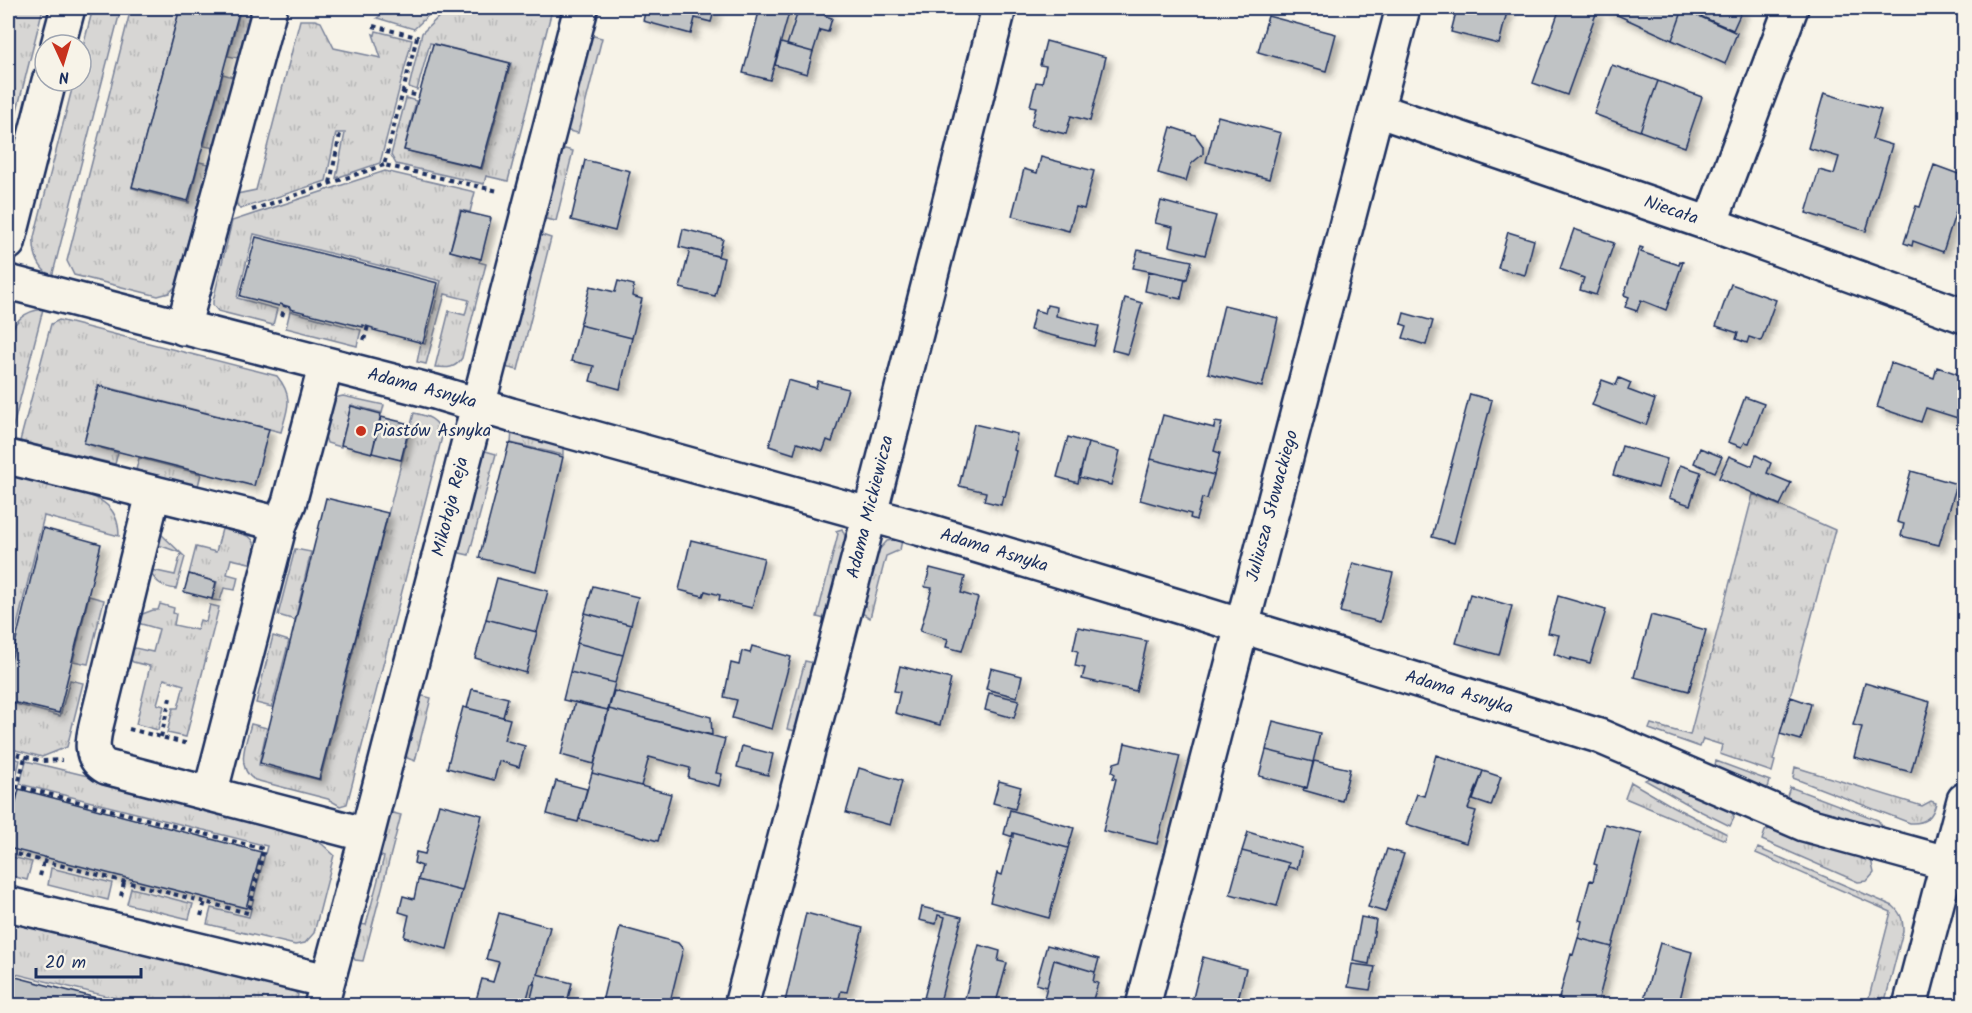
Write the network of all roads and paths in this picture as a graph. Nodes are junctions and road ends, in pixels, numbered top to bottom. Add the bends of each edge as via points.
1 (68, 8) edge
2 (270, 8) edge
3 (581, 8) edge
4 (999, 8) edge
5 (1403, 8) edge
6 (1791, 8) edge
7 (373, 26) dead end
8 (61, 33) edge
9 (46, 93) edge
10 (402, 93) junction
11 (419, 96) dead end
12 (1377, 110) junction
13 (340, 134) dead end
14 (384, 165) junction
15 (330, 184) junction
16 (499, 192) dead end
17 (213, 215) junction
18 (1710, 224) junction
19 (8, 243) edge
20 (8, 282) edge
21 (1965, 316) edge
22 (183, 328) junction
23 (326, 364) junction
24 (477, 404) junction
25 (8, 457) edge
26 (153, 494) junction
27 (870, 514) junction
28 (280, 524) junction
29 (1241, 625) junction
30 (170, 698) dead end
31 (121, 727) dead end
32 (161, 737) junction
33 (195, 745) dead end
34 (8, 752) edge
35 (25, 757) junction
36 (68, 760) dead end
37 (17, 786) junction
38 (210, 794) junction
39 (1965, 800) edge
40 (8, 824) edge
41 (368, 835) junction
42 (8, 852) edge
43 (44, 859) junction
44 (1956, 866) edge
45 (39, 879) dead end
46 (8, 904) edge
47 (324, 993) edge
48 (741, 1005) edge
49 (1143, 1005) edge
50 (1910, 1005) edge

1 - 8 street
2 - 17 street
3 - 24 street, Mikołaja Reja
4 - 27 street, Adama Mickiewicza
5 - 12 street, Juliusza Słowackiego
6 - 18 street
7 - 10 path via 417,37
9 - 19 street
10 - 11 path
10 - 14 path
12 - 18 street, Niecała
12 - 29 street, Juliusza Słowackiego
13 - 15 path
14 - 15 path
14 - 16 path
15 - 17 path via 228,217
17 - 22 street
18 - 21 street, Niecała
20 - 22 street, Adama Asnyka
22 - 23 street, Adama Asnyka
23 - 24 street, Adama Asnyka
23 - 28 street
24 - 27 street, Adama Asnyka
24 - 41 street, Mikołaja Reja
25 - 26 street
26 - 28 street
26 - 38 street via 93,751 96,760 106,767
27 - 29 street, Adama Asnyka
27 - 48 street, Adama Mickiewicza
28 - 38 street
29 - 44 street, Adama Asnyka via 1599,736 1804,824
29 - 49 street, Juliusza Słowackiego
30 - 32 path
31 - 32 path
32 - 33 path
34 - 35 path
35 - 36 path
35 - 37 path
37 - 40 path
37 - 43 path via 264,849 248,913
38 - 41 street
39 - 44 street
41 - 47 street, Mikołaja Reja
42 - 43 path
43 - 45 path
44 - 50 street
46 - 47 street

